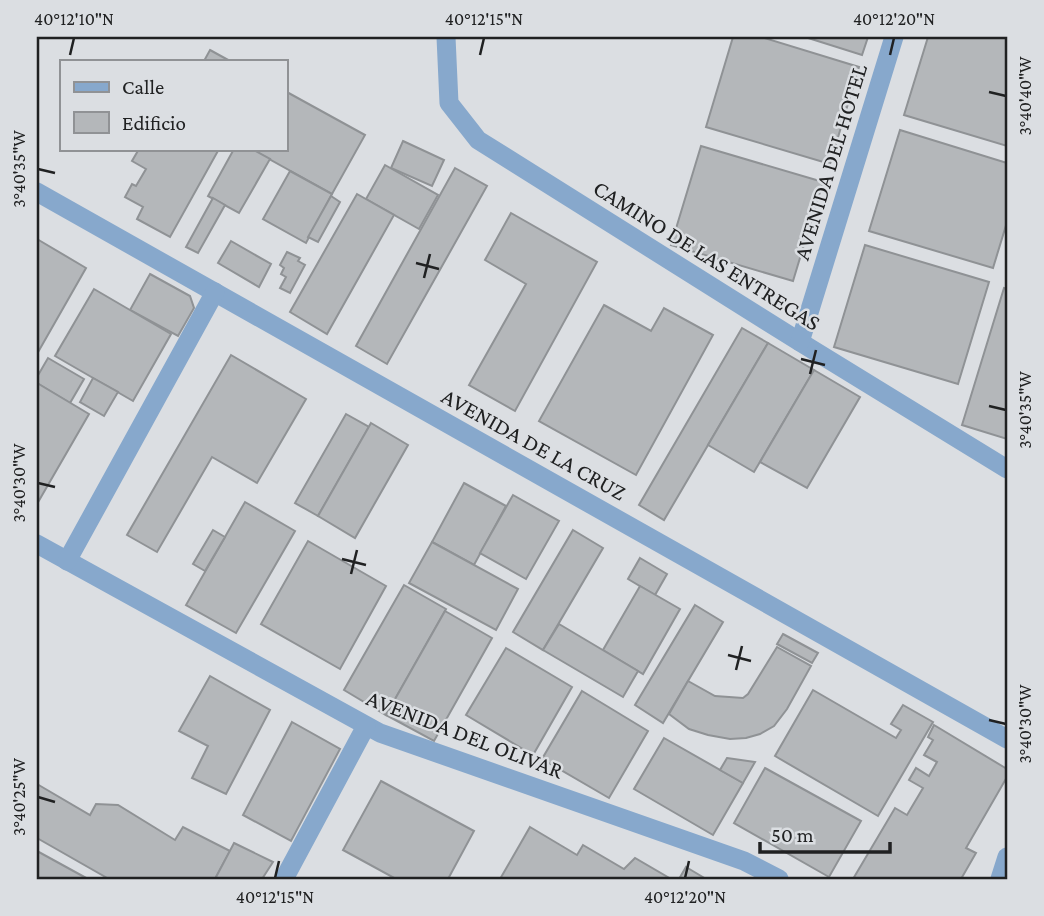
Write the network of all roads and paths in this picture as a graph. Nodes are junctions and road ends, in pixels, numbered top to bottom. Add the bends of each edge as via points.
1 (446, 37) edge
2 (894, 37) edge
3 (37, 192) edge
4 (215, 292) junction
5 (800, 342) junction
6 (1007, 469) edge
7 (37, 544) edge
8 (67, 561) junction
9 (366, 726) junction
10 (1007, 738) edge
11 (1007, 857) edge
12 (284, 879) edge
13 (779, 879) edge
14 (1000, 879) edge

1 - 5 street, CAMINO DE LAS ENTREGAS via 449,103 478,140
2 - 5 street, AVENIDA DEL HOTEL
3 - 4 street, AVENIDA DE LA CRUZ
4 - 8 street
4 - 10 street, AVENIDA DE LA CRUZ
5 - 6 street, CAMINO DE LAS ENTREGAS
7 - 8 street, AVENIDA DEL OLIVAR
8 - 9 street, AVENIDA DEL OLIVAR
9 - 12 street
9 - 13 street, AVENIDA DEL OLIVAR via 744,861
11 - 14 street

